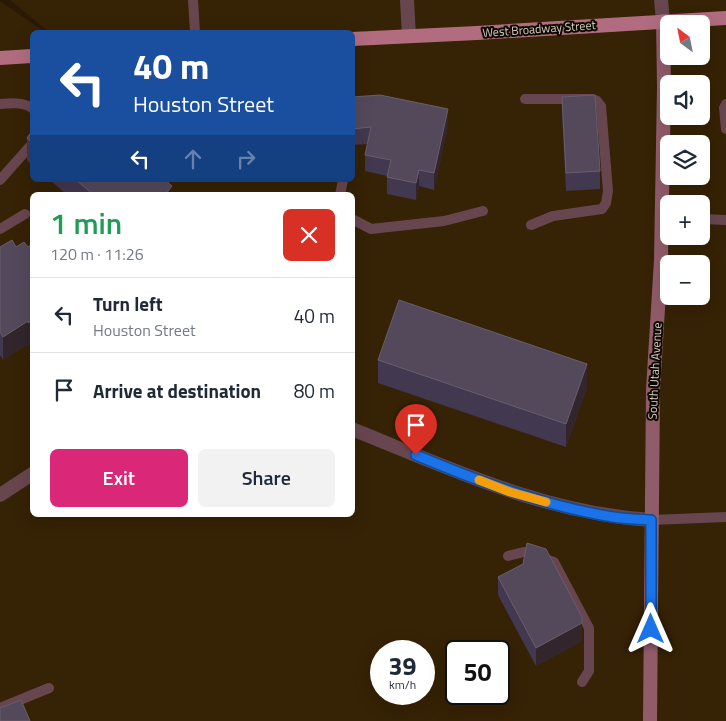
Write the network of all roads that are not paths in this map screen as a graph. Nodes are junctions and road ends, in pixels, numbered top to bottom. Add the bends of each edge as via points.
1 (193, 0) edge
2 (407, 0) edge
3 (661, 0) edge
4 (662, 15) edge
5 (726, 18) edge
6 (710, 19) edge
7 (660, 21) edge
8 (195, 30) edge
9 (409, 36) junction
10 (355, 39) edge
11 (30, 56) edge
12 (0, 58) edge
13 (663, 65) edge
14 (525, 99) dead end
15 (0, 104) edge
16 (726, 104) edge
17 (30, 106) edge
18 (726, 129) edge
19 (30, 146) edge
20 (0, 180) edge
21 (665, 195) edge
22 (483, 211) dead end
23 (25, 214) dead end
24 (710, 219) edge
25 (726, 220) edge
26 (355, 221) edge
27 (531, 225) dead end
28 (0, 229) edge
29 (662, 245) edge
30 (355, 430) edge
31 (30, 475) edge
32 (0, 495) edge
33 (726, 517) edge
34 (651, 520) junction
35 (508, 556) dead end
36 (582, 682) dead end
37 (49, 688) dead end
38 (0, 708) edge
39 (650, 721) edge

1 - 8 lane
2 - 9 street
3 - 4 street
5 - 6 main road, West Broadway Street
7 - 9 main road, West Broadway Street
9 - 10 main road, West Broadway Street
11 - 12 main road
13 - 21 main road, South Utah Avenue
14 - 27 lane via 597,101 601,106 608,191 602,209 553,216
15 - 17 lane
16 - 18 lane
19 - 20 lane
22 - 26 lane via 444,221 371,229
23 - 28 lane
24 - 25 lane
29 - 34 main road, South Utah Avenue via 653,390
30 - 34 street via 510,492 614,517
31 - 32 street
33 - 34 lane
34 - 39 main road, South Utah Avenue
35 - 36 lane via 524,552 554,562 589,628 589,671
37 - 38 lane

